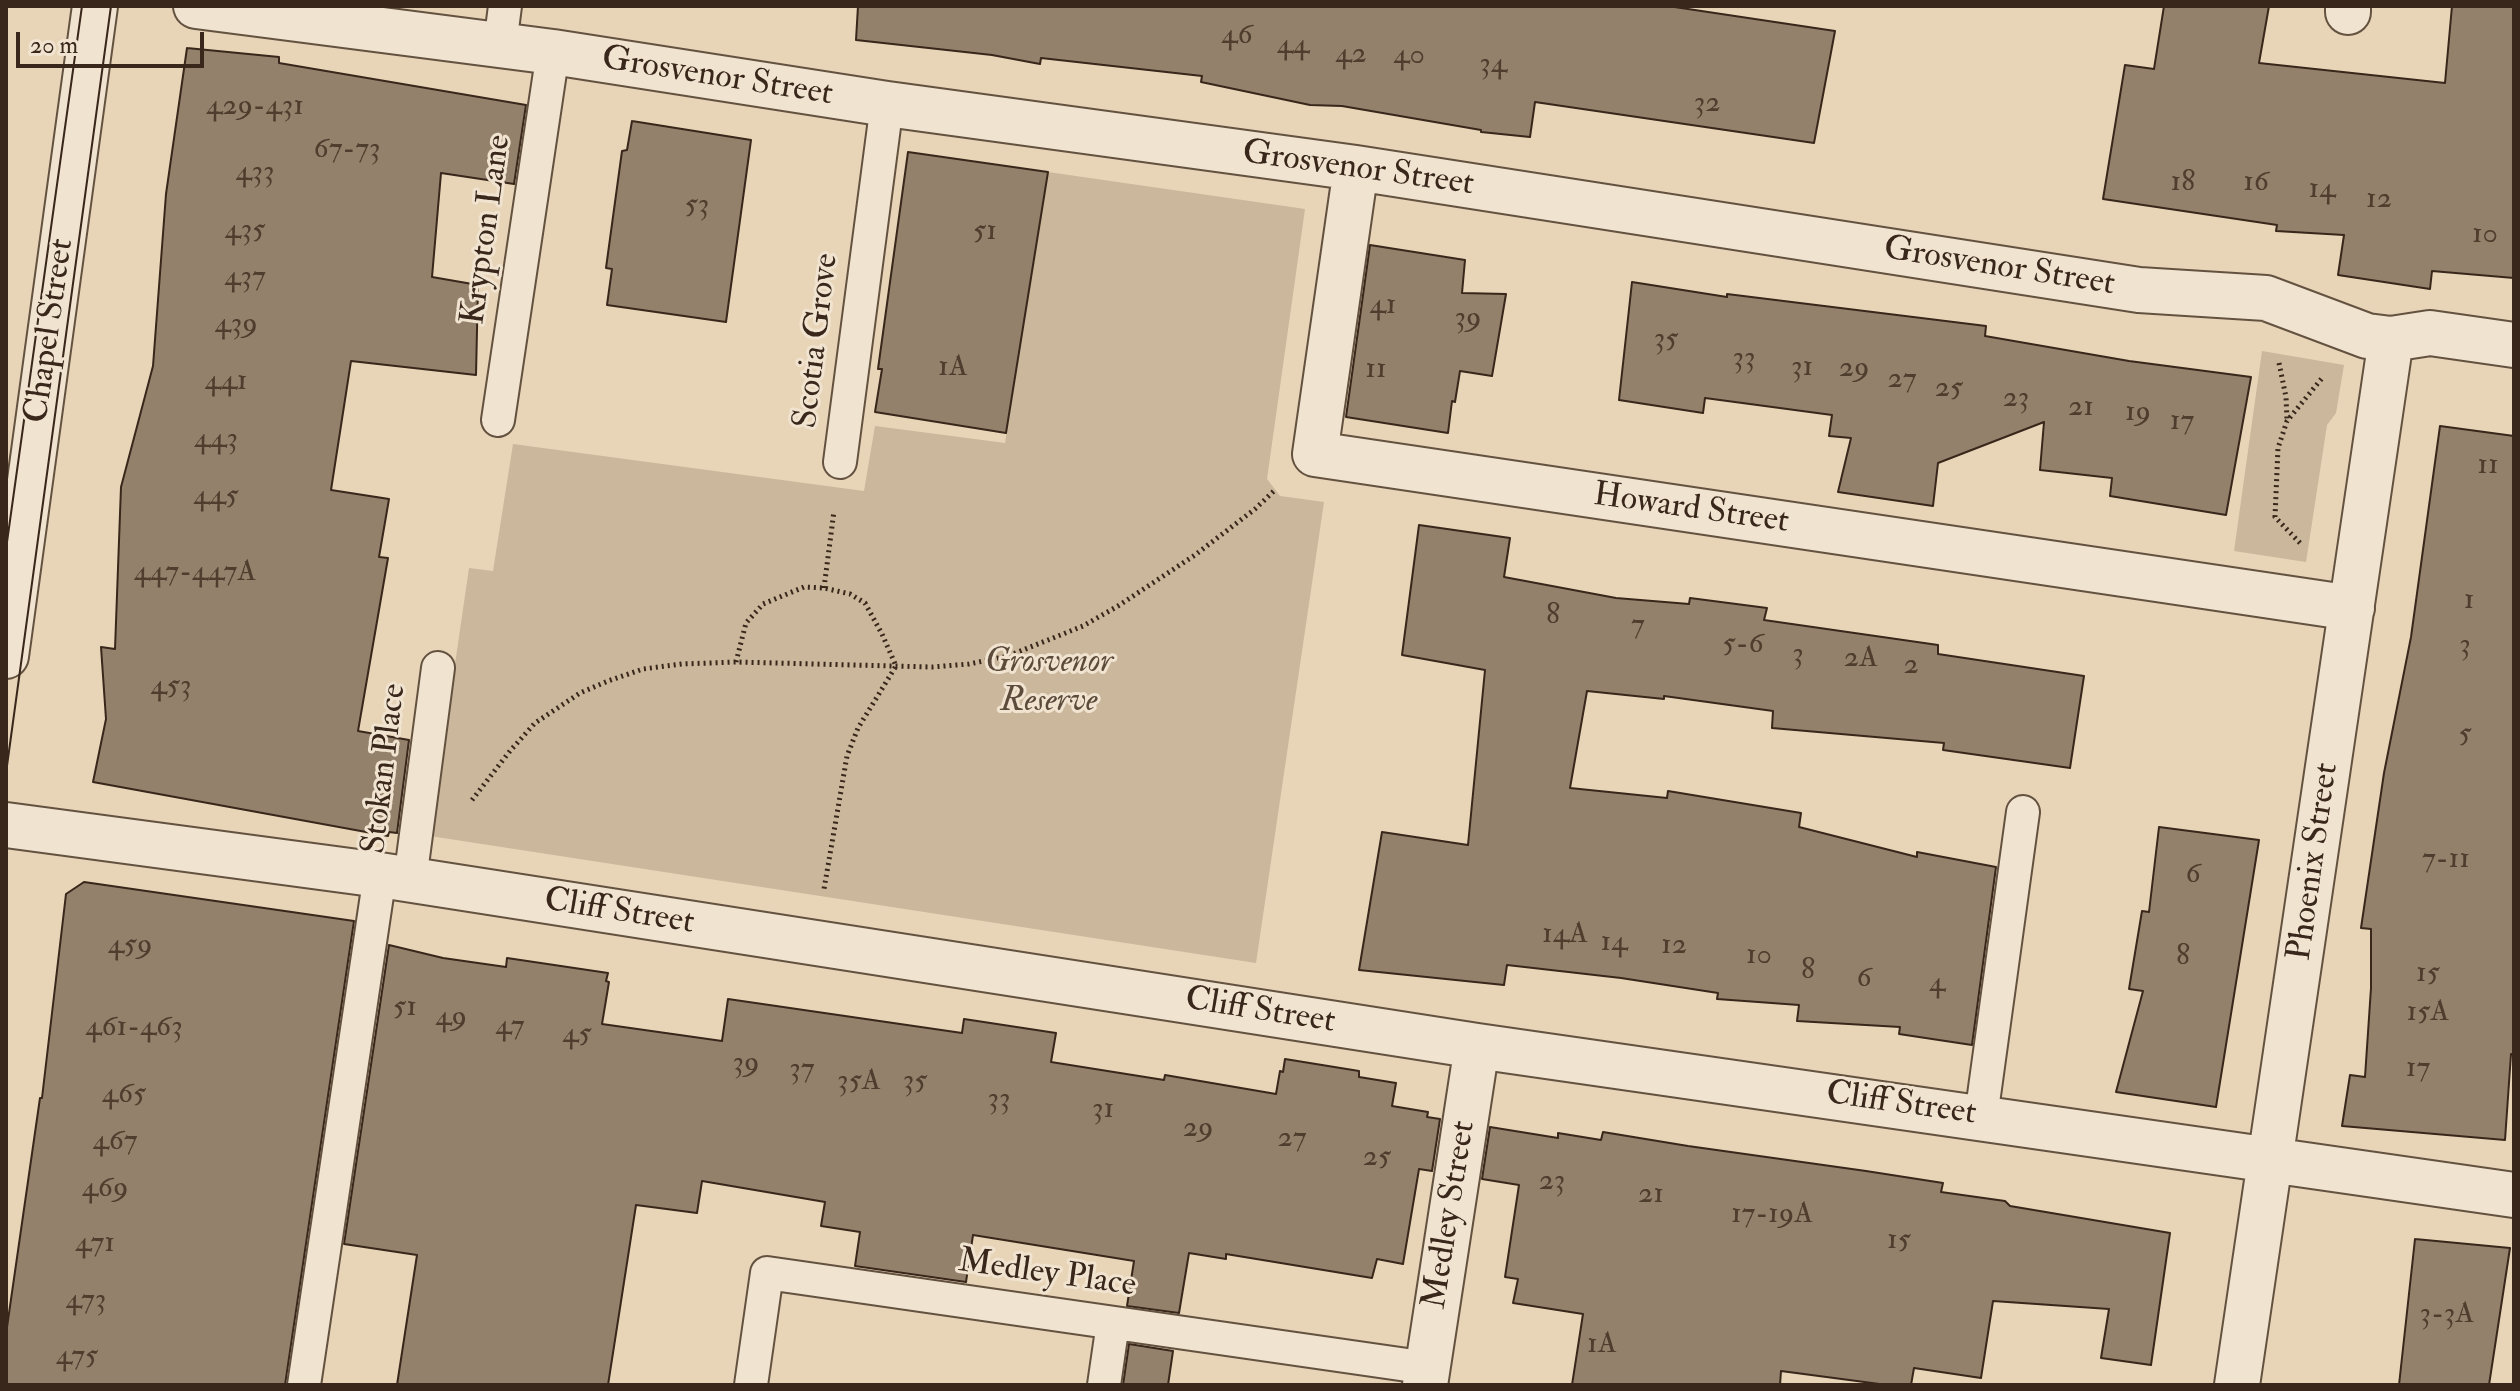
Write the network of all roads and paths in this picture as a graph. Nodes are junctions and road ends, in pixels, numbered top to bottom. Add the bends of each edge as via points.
1 (95, 6) edge
2 (196, 6) edge
3 (503, 25) edge
4 (553, 52) junction
5 (887, 104) junction
6 (1356, 168) junction
7 (2391, 339) junction
8 (2514, 345) edge
9 (2277, 357) dead end
10 (2332, 367) dead end
11 (498, 420) dead end
12 (2287, 421) junction
13 (1315, 454) junction
14 (840, 462) joint
15 (14, 536) edge
16 (2309, 553) dead end
17 (824, 588) junction
18 (2352, 608) junction
19 (6, 656) edge
20 (736, 662) junction
21 (896, 666) junction
22 (438, 668) dead end
23 (464, 811) dead end
24 (2023, 812) dead end
25 (6, 825) edge
26 (395, 878) junction
27 (824, 891) dead end
28 (1477, 1046) junction
29 (1981, 1117) junction
30 (2271, 1159) junction
31 (2514, 1195) edge
32 (1113, 1323) junction
33 (1426, 1377) edge
34 (304, 1385) edge
35 (751, 1385) edge
36 (1104, 1385) edge
37 (2237, 1385) edge

1 - 15 street, Chapel Street
2 - 3 street, Grosvenor Street
3 - 4 street, Grosvenor Street
4 - 5 street, Grosvenor Street
4 - 11 lane, Krypton Lane
5 - 6 street, Grosvenor Street
5 - 14 lane, Scotia Grove
6 - 7 street, Grosvenor Street via 2139,290 2266,298 2367,336
6 - 13 street
7 - 8 street, Grosvenor Street via 2430,333
7 - 18 street, Phoenix Street
9 - 12 path
10 - 12 path
12 - 16 path via 2278,448 2275,517
13 - 18 street, Howard Street
13 - 21 path via 1195,555 1083,626 1008,656 969,664
14 - 17 path, Scotia Grove
15 - 19 street, Chapel Street
17 - 20 path via 804,587 763,604 746,623
17 - 21 path via 865,603
18 - 30 street, Phoenix Street
20 - 21 path
20 - 23 path via 643,669 580,693 535,723
21 - 27 path via 847,756
22 - 26 lane, Stokan Place
24 - 29 lane
25 - 26 street, Cliff Street
26 - 28 street, Cliff Street
26 - 34 lane, Stokan Place
28 - 29 street, Cliff Street
28 - 33 street, Medley Street
29 - 30 street, Cliff Street
30 - 31 street, Cliff Street
30 - 37 street, Phoenix Street
32 - 33 lane, Medley Place
32 - 35 lane, Medley Place via 767,1273
32 - 36 lane

